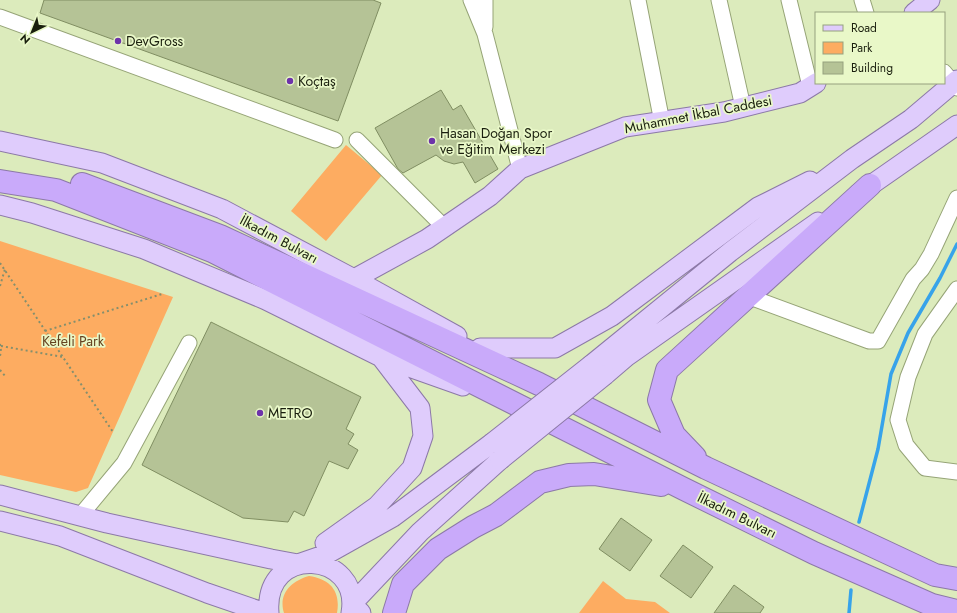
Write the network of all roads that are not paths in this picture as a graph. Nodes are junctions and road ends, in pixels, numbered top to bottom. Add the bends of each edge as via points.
1 (471, 0) edge
2 (485, 0) edge
3 (638, 0) edge
4 (719, 0) edge
5 (790, 0) edge
6 (862, 0) edge
7 (930, 0) edge
8 (866, 12) edge
9 (915, 12) edge
10 (0, 17) edge
11 (485, 34) junction
12 (953, 78) edge
13 (813, 84) edge
14 (743, 107) junction
15 (662, 122) junction
16 (957, 125) edge
17 (335, 140) dead end
18 (357, 140) dead end
19 (0, 141) edge
20 (852, 160) junction
21 (0, 168) edge
22 (520, 169) junction
23 (0, 181) edge
24 (870, 185) junction
25 (957, 198) edge
26 (0, 206) edge
27 (444, 227) junction
28 (216, 243) junction
29 (354, 279) junction
30 (957, 289) edge
31 (747, 296) junction
32 (188, 343) dead end
33 (480, 348) junction
34 (381, 357) junction
35 (598, 370) junction
36 (540, 384) junction
37 (521, 407) junction
38 (496, 452) junction
39 (706, 468) junction
40 (957, 472) edge
41 (684, 489) junction
42 (0, 495) edge
43 (80, 516) junction
44 (0, 522) edge
45 (298, 564) junction
46 (957, 579) edge
47 (207, 593) junction
48 (355, 610) edge
49 (957, 610) edge
50 (216, 613) edge
51 (265, 613) edge
52 (269, 613) edge
53 (394, 613) edge

1 - 11 street
2 - 11 street
3 - 15 street
4 - 14 street
5 - 13 street
6 - 8 street
7 - 9 main road
10 - 17 street
11 - 22 street
12 - 20 main road via 911,119
13 - 14 main road, Muhammet İkbal Caddesi via 800,92
14 - 15 main road, Muhammet İkbal Caddesi
15 - 22 main road, Muhammet İkbal Caddesi via 625,127
16 - 24 main road
18 - 27 street
19 - 29 main road, İlkadım Bulvarı via 102,163 222,209
20 - 33 main road via 758,207 612,316 555,348
20 - 35 main road via 730,252
21 - 28 highway, İlkadım Bulvarı via 70,179
22 - 27 main road, Muhammet İkbal Caddesi via 490,196
23 - 28 highway, İlkadım Bulvarı via 56,190
24 - 31 highway
24 - 35 main road via 626,357
25 - 31 street via 931,254 913,279 878,341 869,341
26 - 34 main road, İlkadım Bulvarı via 32,213 144,249 266,300
27 - 29 main road, Muhammet İkbal Caddesi
28 - 36 highway, İlkadım Bulvarı
28 - 37 highway, İlkadım Bulvarı
29 - 33 main road, İlkadım Bulvarı
30 - 40 street via 925,334 908,377 898,420 906,445 925,468
31 - 39 highway via 667,370 659,400 674,435
32 - 43 street via 124,463
33 - 36 main road, İlkadım Bulvarı
34 - 37 main road, İlkadım Bulvarı
34 - 45 main road via 420,408 423,436 412,468 377,506
35 - 38 main road, bridge
36 - 39 highway, İlkadım Bulvarı
37 - 41 highway, İlkadım Bulvarı
38 - 45 main road via 393,517 327,554
38 - 48 main road via 420,532
39 - 46 highway, İlkadım Bulvarı via 935,575
41 - 49 highway, İlkadım Bulvarı via 821,556 932,605
41 - 53 highway via 594,474 569,475 540,482 496,515 438,549 403,584
42 - 43 main road
43 - 45 main road
44 - 47 main road via 60,536
45 - 48 main road via 311,562 335,571 344,580
45 - 52 main road via 277,578 268,602
47 - 50 main road
47 - 51 main road

